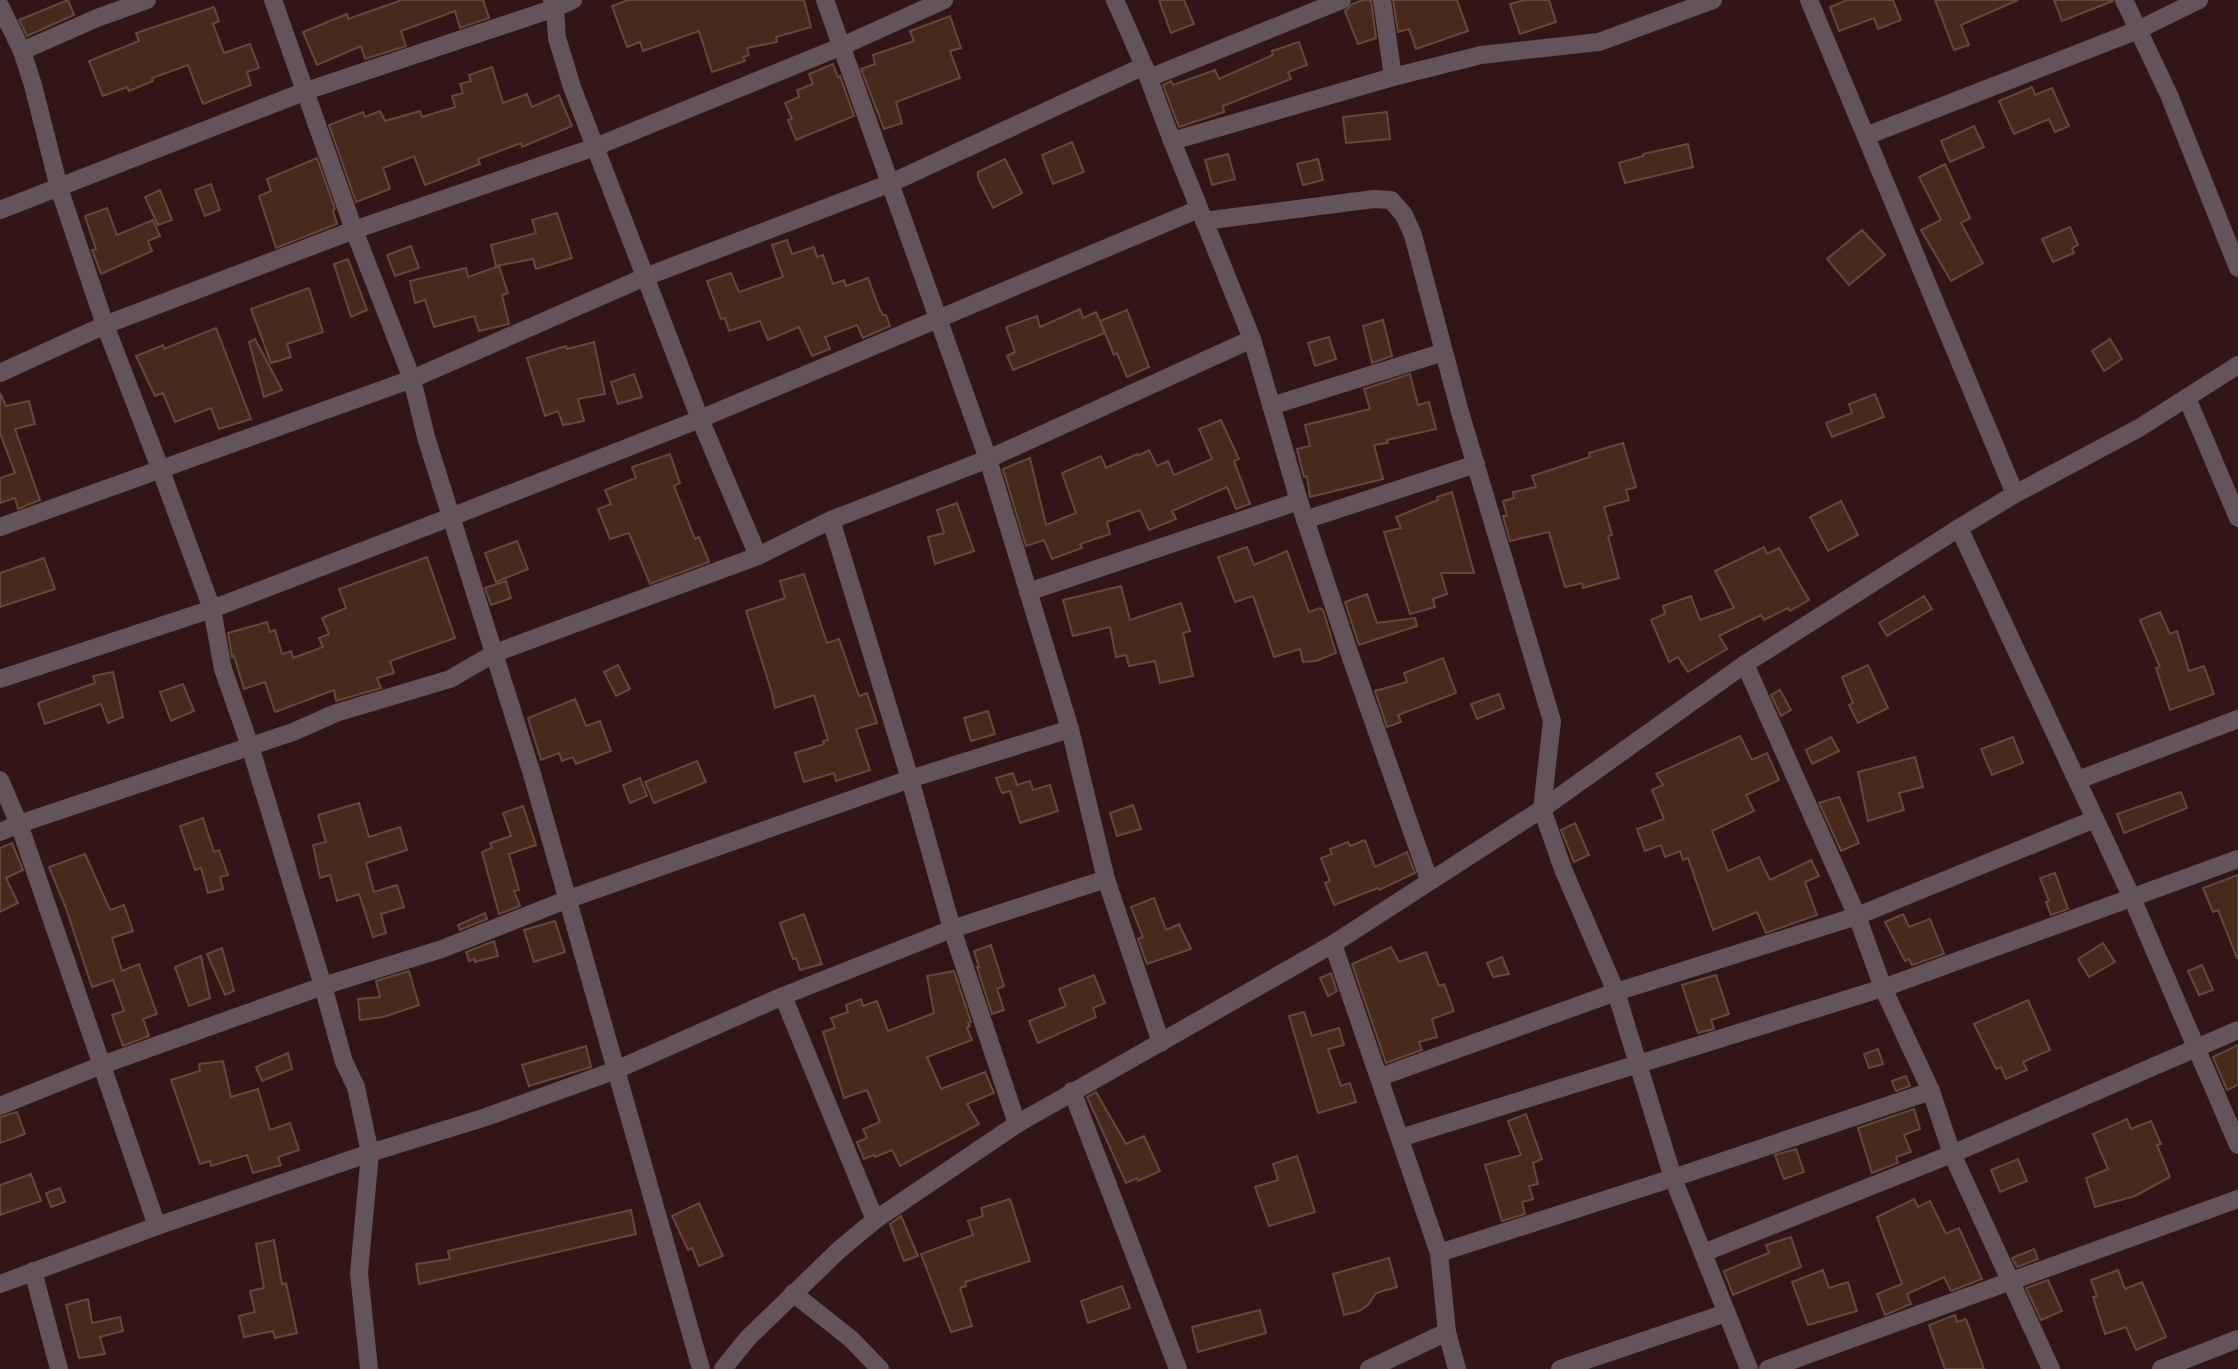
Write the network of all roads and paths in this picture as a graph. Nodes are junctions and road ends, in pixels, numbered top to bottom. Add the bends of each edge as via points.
1 (147, 0) edge
2 (272, 0) edge
3 (573, 0) edge
4 (825, 0) edge
5 (944, 0) edge
6 (1115, 0) edge
7 (1342, 0) edge
8 (1382, 0) edge
9 (1713, 0) edge
10 (1809, 0) edge
11 (2124, 0) edge
12 (2199, 0) edge
13 (553, 4) edge
14 (0, 6) edge
15 (2138, 30) junction
16 (840, 47) junction
17 (22, 51) junction
18 (1146, 72) junction
19 (1393, 77) junction
20 (306, 91) junction
21 (1866, 136) junction
22 (1172, 141) junction
23 (595, 147) junction
24 (891, 183) junction
25 (59, 188) junction
26 (0, 210) edge
27 (1201, 215) junction
28 (354, 230) junction
29 (2234, 246) edge
30 (2238, 268) edge
31 (645, 277) junction
32 (939, 319) junction
33 (105, 325) junction
34 (1252, 339) junction
35 (1444, 352) junction
36 (2238, 365) edge
37 (0, 373) edge
38 (412, 379) junction
39 (2187, 398) junction
40 (1271, 406) junction
41 (701, 419) junction
42 (988, 459) junction
43 (1476, 464) junction
44 (160, 468) junction
45 (2015, 494) junction
46 (1299, 501) junction
47 (451, 517) junction
48 (2238, 518) edge
49 (831, 520) junction
50 (1306, 520) junction
51 (0, 527) edge
52 (1959, 528) junction
53 (758, 556) junction
54 (1028, 592) junction
55 (212, 609) junction
56 (495, 653) junction
57 (1745, 664) junction
58 (0, 679) edge
59 (2238, 719) edge
60 (1070, 729) junction
61 (250, 746) junction
62 (910, 779) junction
63 (0, 780) edge
64 (2078, 780) junction
65 (1542, 809) junction
66 (2095, 819) junction
67 (19, 824) junction
68 (0, 832) edge
69 (2238, 859) edge
70 (1106, 879) junction
71 (1429, 880) junction
72 (2133, 898) junction
73 (566, 900) junction
74 (1857, 916) junction
75 (952, 929) junction
76 (1333, 944) junction
77 (323, 986) junction
78 (1884, 988) junction
79 (1616, 992) junction
80 (783, 996) junction
81 (2238, 1030) edge
82 (1161, 1043) junction
83 (2196, 1047) junction
84 (102, 1065) junction
85 (1638, 1065) junction
86 (616, 1070) junction
87 (1380, 1077) junction
88 (1072, 1091) junction
89 (1931, 1091) junction
90 (0, 1106) edge
91 (1017, 1124) junction
92 (1400, 1138) junction
93 (2238, 1145) edge
94 (369, 1153) junction
95 (1952, 1154) junction
96 (1673, 1178) junction
97 (2238, 1199) edge
98 (875, 1220) junction
99 (157, 1226) junction
100 (1439, 1253) junction
101 (1703, 1253) junction
102 (33, 1271) junction
103 (2010, 1280) junction
104 (0, 1284) edge
105 (793, 1293) junction
106 (1726, 1313) junction
107 (1447, 1332) junction
108 (2238, 1339) edge
109 (59, 1369) edge
110 (369, 1369) edge
111 (701, 1369) edge
112 (723, 1369) edge
113 (880, 1369) edge
114 (1178, 1369) edge
115 (1369, 1369) edge
116 (1457, 1369) edge
117 (1560, 1369) edge
118 (1749, 1369) edge
119 (1768, 1369) edge
120 (2051, 1369) edge
121 (2161, 1369) edge

1 - 17 street
2 - 20 street
3 - 13 street
4 - 16 street
5 - 16 street
6 - 18 street
7 - 18 street
8 - 19 street
9 - 19 street via 1599,42 1481,55
10 - 21 street
11 - 15 street
12 - 15 street
13 - 20 street
13 - 23 street via 557,38
14 - 17 street
15 - 21 street
15 - 29 street
16 - 23 street
16 - 24 street
17 - 25 street
18 - 22 street
18 - 24 street
19 - 22 street
20 - 25 street
20 - 28 street
21 - 45 street
22 - 27 street
23 - 28 street
23 - 31 street
24 - 31 street
24 - 32 street
25 - 26 street
25 - 33 street
27 - 32 street
27 - 34 street
27 - 35 street via 1391,200 1413,235
28 - 33 street
28 - 38 street
29 - 30 street
31 - 38 street
31 - 41 street
32 - 41 street
32 - 42 street
33 - 37 street
33 - 44 street
34 - 40 street
34 - 42 street
35 - 40 street
35 - 43 street
36 - 39 street
38 - 44 street
38 - 47 street
39 - 45 street
39 - 48 street
40 - 46 street
41 - 47 street
41 - 53 street
42 - 49 street
42 - 54 street
43 - 50 street
43 - 65 street via 1552,721
44 - 51 street
44 - 55 street
45 - 52 street
46 - 50 street
46 - 54 street
47 - 55 street
47 - 56 street
49 - 53 street
49 - 62 street
50 - 71 street
52 - 57 street
52 - 64 street
53 - 56 street
54 - 60 street
55 - 58 street
55 - 61 street via 223,669
56 - 61 street via 450,679 336,713
56 - 73 street
57 - 65 street
57 - 74 street
59 - 64 street
60 - 62 street
60 - 70 street
61 - 67 street
61 - 77 street
62 - 73 street
62 - 75 street
63 - 67 street
64 - 66 street
65 - 71 street
65 - 79 street
66 - 72 street
66 - 74 street
67 - 68 street
67 - 84 street
69 - 72 street
70 - 75 street
70 - 82 street
71 - 76 street
72 - 78 street
72 - 83 street
73 - 77 street via 442,949
73 - 86 street
74 - 78 street
74 - 79 street
75 - 80 street
75 - 91 street
76 - 82 street
76 - 87 street
77 - 84 street
77 - 94 street via 344,1062 356,1087
78 - 85 street
78 - 89 street
79 - 85 street
79 - 87 street
80 - 86 street
80 - 98 street
81 - 83 street
82 - 88 street
83 - 93 street
83 - 95 street
84 - 90 street
84 - 99 street
85 - 92 street
85 - 96 street
86 - 94 street
86 - 111 street
87 - 92 street
88 - 91 street
88 - 114 street
89 - 95 street
89 - 96 street
91 - 98 street
92 - 100 street
94 - 99 street
94 - 110 street via 359,1273
95 - 101 street
95 - 103 street
96 - 100 street
96 - 101 street
97 - 103 street
98 - 105 street
99 - 102 street
100 - 107 street
101 - 106 street
102 - 104 street
102 - 109 street
103 - 119 street
103 - 120 street
105 - 112 street
105 - 113 street via 851,1339
106 - 117 street
106 - 118 street
107 - 115 street
107 - 116 street
108 - 121 street

